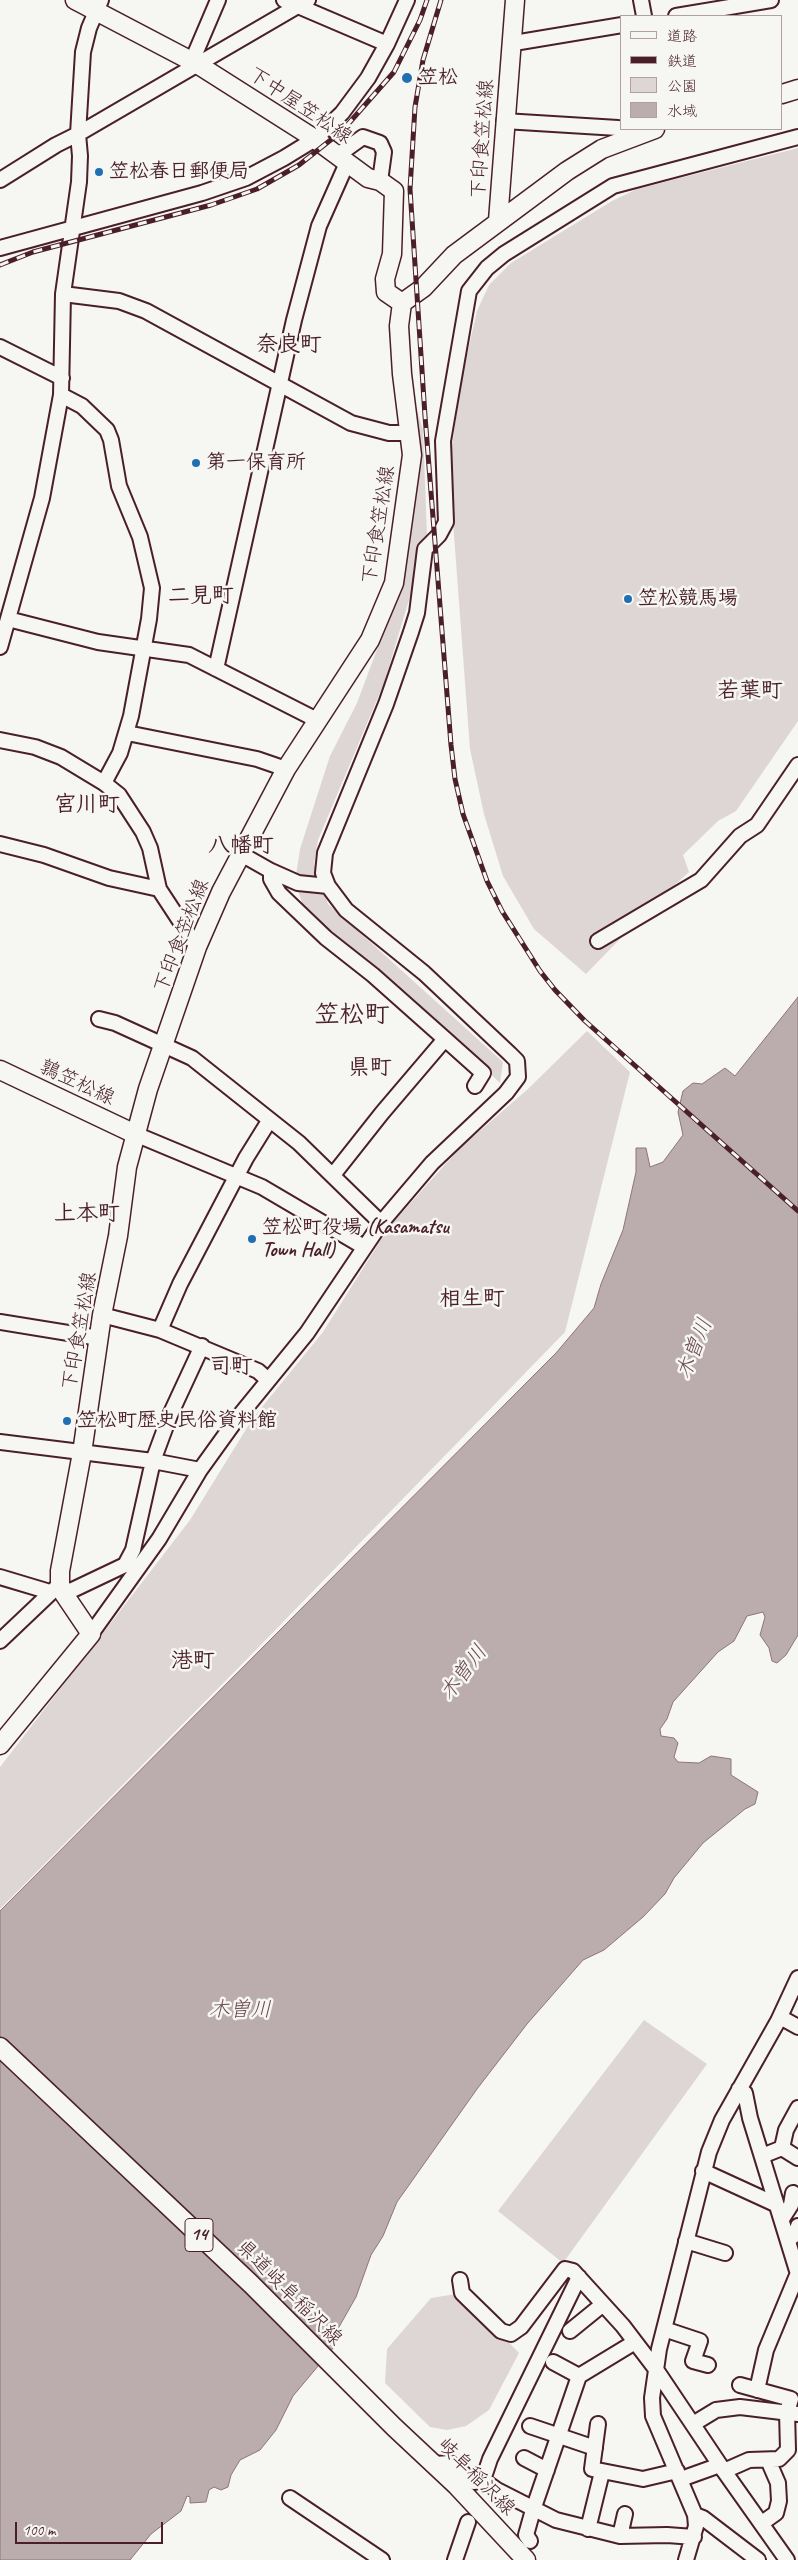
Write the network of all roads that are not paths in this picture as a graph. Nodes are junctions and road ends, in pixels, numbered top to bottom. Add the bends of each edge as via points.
1 (75, 0) edge
2 (218, 0) edge
3 (284, 0) edge
4 (407, 0) edge
5 (516, 0) edge
6 (641, 0) edge
7 (771, 0) edge
8 (303, 3) edge
9 (99, 6) edge
10 (644, 15) edge
11 (682, 15) edge
12 (620, 25) edge
13 (512, 41) junction
14 (388, 44) junction
15 (197, 64) junction
16 (798, 89) edge
17 (783, 94) edge
18 (504, 121) junction
19 (620, 129) edge
20 (624, 130) edge
21 (652, 130) edge
22 (78, 134) junction
23 (633, 136) junction
24 (798, 137) edge
25 (315, 139) junction
26 (343, 159) junction
27 (0, 180) edge
28 (380, 181) junction
29 (498, 221) junction
30 (73, 228) junction
31 (0, 248) edge
32 (63, 294) junction
33 (402, 303) junction
34 (0, 347) edge
35 (62, 378) junction
36 (278, 384) junction
37 (61, 395) junction
38 (409, 433) junction
39 (6, 612) edge
40 (0, 647) edge
41 (144, 648) junction
42 (216, 669) junction
43 (317, 720) junction
44 (127, 733) junction
45 (0, 740) edge
46 (798, 765) edge
47 (286, 769) junction
48 (104, 783) junction
49 (0, 844) edge
50 (241, 854) junction
51 (271, 871) junction
52 (328, 886) junction
53 (159, 889) junction
54 (598, 941) dead end
55 (197, 947) junction
56 (99, 1019) dead end
57 (445, 1038) junction
58 (165, 1045) junction
59 (0, 1071) edge
60 (475, 1086) dead end
61 (269, 1121) junction
62 (135, 1134) junction
63 (334, 1175) junction
64 (238, 1176) junction
65 (381, 1223) junction
66 (364, 1247) junction
67 (102, 1315) junction
68 (0, 1322) edge
69 (160, 1330) junction
70 (99, 1338) junction
71 (202, 1346) junction
72 (268, 1380) junction
73 (0, 1442) edge
74 (82, 1453) junction
75 (153, 1461) junction
76 (200, 1470) junction
77 (0, 1577) edge
78 (58, 1590) junction
79 (91, 1634) junction
80 (0, 1641) edge
81 (2, 1740) edge
82 (798, 1978) edge
83 (793, 2000) edge
84 (780, 2017) junction
85 (798, 2027) edge
86 (0, 2047) edge
87 (740, 2089) junction
88 (798, 2108) edge
89 (782, 2148) junction
90 (762, 2156) junction
91 (798, 2158) edge
92 (703, 2171) junction
93 (793, 2193) dead end
94 (775, 2204) junction
95 (782, 2218) junction
96 (798, 2226) edge
97 (789, 2239) junction
98 (686, 2241) junction
99 (725, 2252) dead end
100 (798, 2273) edge
101 (579, 2277) junction
102 (460, 2280) dead end
103 (602, 2306) junction
104 (664, 2329) junction
105 (570, 2330) dead end
106 (635, 2342) junction
107 (552, 2362) dead end
108 (708, 2365) dead end
109 (655, 2368) junction
110 (579, 2376) junction
111 (740, 2385) dead end
112 (757, 2390) junction
113 (793, 2413) edge
114 (598, 2424) dead end
115 (693, 2424) junction
116 (530, 2426) dead end
117 (394, 2427) joint
118 (559, 2437) junction
119 (595, 2448) junction
120 (524, 2458) dead end
121 (768, 2460) junction
122 (435, 2464) junction
123 (722, 2468) junction
124 (548, 2470) junction
125 (602, 2472) junction
126 (679, 2475) junction
127 (483, 2480) junction
128 (290, 2498) dead end
129 (533, 2510) junction
130 (625, 2514) dead end
131 (695, 2515) junction
132 (468, 2522) dead end
133 (762, 2523) junction
134 (588, 2529) junction
135 (620, 2536) junction
136 (694, 2537) junction
137 (530, 2541) dead end
138 (778, 2547) junction
139 (367, 2556) edge
140 (382, 2560) edge
141 (455, 2560) edge
142 (526, 2560) edge
143 (686, 2560) edge
144 (758, 2560) edge
145 (787, 2560) edge

1 - 9 main road, 下中屋笠松線
2 - 15 street via 195,54
3 - 8 street
4 - 14 street
5 - 13 main road, 下印食笠松線
6 - 10 street
7 - 11 street
8 - 14 street
8 - 15 street
9 - 15 main road, 下中屋笠松線
9 - 22 street via 83,52
12 - 13 street
13 - 18 main road, 下印食笠松線
14 - 25 street via 342,113
15 - 22 street
15 - 25 main road, 下中屋笠松線
16 - 17 main road
18 - 19 street
18 - 29 main road, 下印食笠松線
20 - 23 street
21 - 23 main road
22 - 27 street
22 - 30 street via 80,156
23 - 29 main road via 602,148
24 - 52 street via 613,186 504,254 476,279 465,306 443,442 446,522 425,549 417,613 411,632 386,704 326,853 323,873
25 - 26 main road, 下中屋笠松線
25 - 30 street via 246,178 202,194
26 - 28 main road, 下中屋笠松線 via 368,178
26 - 28 street via 363,137 380,143 384,152
26 - 36 street via 319,226
28 - 33 main road, 下中屋笠松線 via 394,191 392,254 385,280 386,292
29 - 33 main road, 下印食笠松線 via 454,255 424,288
30 - 31 street
30 - 32 street
32 - 35 street
32 - 36 street via 119,301 146,311
33 - 38 main road, 下印食笠松線 via 399,326
34 - 35 street
35 - 37 street
36 - 38 street via 351,424 388,433
36 - 42 street
37 - 39 street via 42,498
37 - 41 street via 82,406 107,430 111,440 119,486 140,537 152,588
38 - 43 main road, 下印食笠松線 via 412,455 394,583 370,640
39 - 40 street
39 - 41 street via 98,642
41 - 42 street via 189,655
41 - 44 street
42 - 43 street
43 - 47 main road, 下印食笠松線
44 - 47 street via 257,759
44 - 48 street
45 - 48 street via 35,747 61,757
46 - 54 street via 757,825 740,836 701,880
47 - 50 main road, 下印食笠松線
48 - 53 street via 124,802 143,832
49 - 53 street via 110,878
50 - 51 street
50 - 55 main road, 下印食笠松線
51 - 52 street via 298,883
51 - 57 street via 271,880 279,892 326,938
52 - 65 street via 346,910 424,974 517,1061 518,1077 506,1093 432,1163
53 - 55 street
55 - 58 main road, 下印食笠松線
56 - 58 street
57 - 60 street via 483,1074
57 - 63 street
58 - 61 street via 192,1058
58 - 62 main road, 下印食笠松線
59 - 62 main road, 鶉笠松線
61 - 63 street
61 - 64 street
62 - 64 street
62 - 67 main road, 下印食笠松線
63 - 65 street
64 - 66 street
64 - 69 street via 180,1284
65 - 66 street
66 - 72 street via 307,1333
67 - 69 street
67 - 70 main road, 下印食笠松線
68 - 70 street
69 - 71 street
70 - 74 main road, 下印食笠松線
71 - 72 street via 258,1371
71 - 75 street
72 - 76 street
73 - 74 street
74 - 75 street
74 - 78 main road, 下印食笠松線
75 - 76 street
75 - 78 street via 133,1550 125,1565
76 - 79 street via 159,1539
77 - 78 street
78 - 79 main road
78 - 80 street
79 - 81 main road
82 - 83 street
83 - 84 street
84 - 85 street
84 - 87 street
86 - 117 main road, 県道岐阜稲沢線 / 14 via 251,2284
87 - 90 street via 745,2093
87 - 92 street via 722,2120
88 - 89 street via 786,2130
89 - 90 street
89 - 91 street
90 - 94 street
92 - 94 street
92 - 98 street
93 - 95 street
94 - 95 street
95 - 97 street
96 - 97 street via 796,2234
97 - 100 street
98 - 99 street
98 - 104 street
100 - 112 street via 766,2350
101 - 102 street via 565,2268 522,2327 511,2334 501,2331 462,2293
101 - 103 street
101 - 127 street via 490,2459
103 - 105 street
103 - 106 street
104 - 108 street via 700,2341 693,2361
104 - 109 street
106 - 109 street
106 - 110 street
107 - 110 street
109 - 115 street
109 - 126 street via 653,2416
110 - 118 street
111 - 112 street
112 - 113 street via 791,2399
113 - 115 street via 740,2406 716,2410
113 - 121 street via 788,2450 779,2459
114 - 119 street
115 - 123 street
116 - 118 street
117 - 122 main road, 岐阜稲沢線 / 14
118 - 119 street
118 - 124 street
119 - 125 street via 592,2469
120 - 124 street
121 - 123 street via 749,2460
121 - 133 street via 778,2483 779,2501 776,2513
122 - 127 street via 450,2463 474,2482
122 - 142 main road, 岐阜稲沢線 / 14
123 - 126 street
123 - 133 street
124 - 129 street
125 - 126 street via 642,2479
125 - 134 street
126 - 131 street
127 - 129 street
128 - 139 street
129 - 134 street
129 - 137 street via 526,2535
130 - 135 street
131 - 136 street
131 - 144 street
132 - 141 street
133 - 138 street
134 - 135 street
135 - 136 street
136 - 143 street
138 - 144 street
138 - 145 street
139 - 140 street

